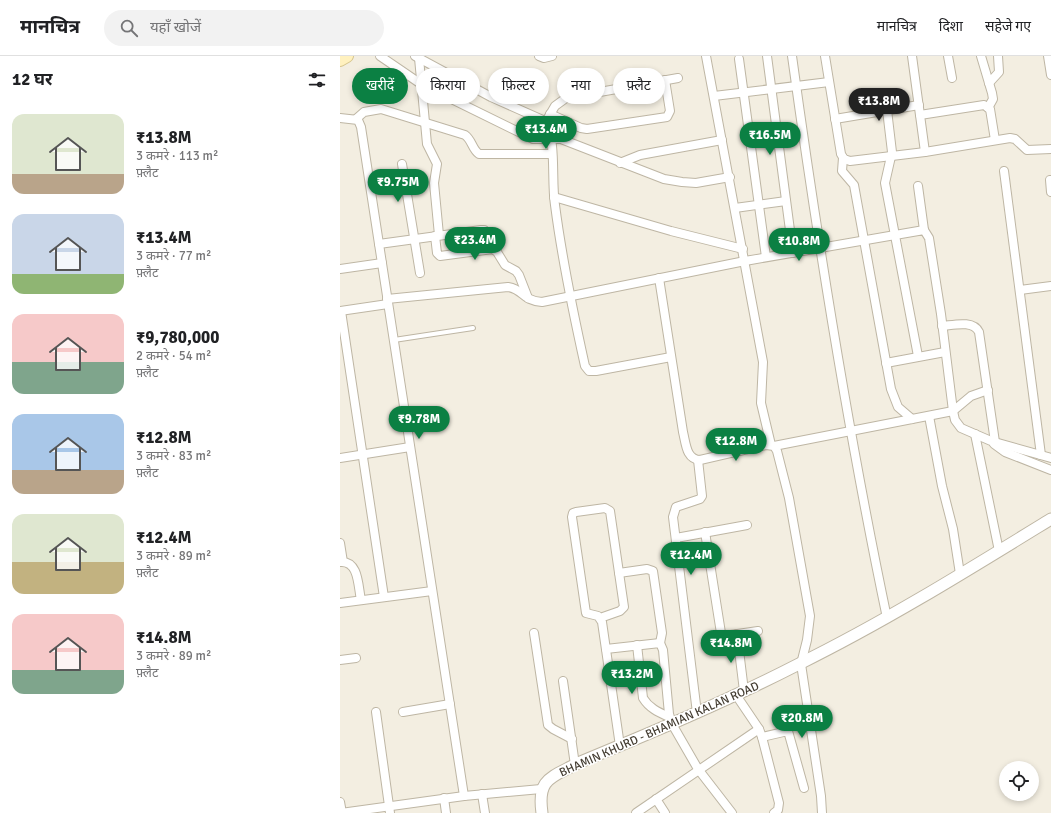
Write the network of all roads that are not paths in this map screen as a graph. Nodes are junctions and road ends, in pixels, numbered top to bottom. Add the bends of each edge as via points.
1 (347, 56) edge
2 (380, 56) edge
3 (539, 56) edge
4 (552, 56) edge
5 (706, 56) edge
6 (767, 56) edge
7 (792, 56) edge
8 (825, 56) edge
9 (912, 56) edge
10 (948, 56) edge
11 (981, 56) edge
12 (998, 56) edge
13 (1048, 56) edge
14 (417, 57) edge
15 (739, 59) dead end
16 (340, 60) edge
17 (419, 68) edge
18 (1051, 75) edge
19 (678, 78) dead end
20 (952, 78) dead end
21 (416, 80) edge
22 (665, 80) joint
23 (829, 82) junction
24 (989, 83) junction
25 (796, 85) junction
26 (771, 88) junction
27 (613, 89) edge
28 (744, 92) junction
29 (714, 96) junction
30 (424, 104) edge
31 (462, 104) edge
32 (919, 105) junction
33 (988, 108) junction
34 (887, 110) junction
35 (550, 114) junction
36 (920, 116) junction
37 (340, 118) edge
38 (356, 119) junction
39 (835, 119) junction
40 (425, 122) junction
41 (546, 123) junction
42 (552, 139) junction
43 (722, 140) junction
44 (995, 140) junction
45 (1051, 148) edge
46 (925, 152) junction
47 (552, 154) junction
48 (891, 157) junction
49 (843, 158) junction
50 (620, 163) junction
51 (402, 164) dead end
52 (1004, 171) dead end
53 (730, 178) junction
54 (1050, 180) dead end
55 (918, 186) dead end
56 (1051, 192) edge
57 (554, 197) junction
58 (786, 201) junction
59 (759, 205) junction
60 (735, 208) junction
61 (924, 230) junction
62 (894, 234) junction
63 (437, 236) junction
64 (414, 239) junction
65 (863, 241) junction
66 (379, 244) junction
67 (819, 248) junction
68 (487, 249) junction
69 (742, 249) junction
70 (793, 253) junction
71 (766, 257) junction
72 (745, 261) junction
73 (382, 262) junction
74 (340, 269) edge
75 (420, 273) dead end
76 (659, 278) junction
77 (1051, 286) edge
78 (1020, 290) junction
79 (569, 296) junction
80 (528, 300) junction
81 (388, 302) junction
82 (340, 311) edge
83 (942, 326) junction
84 (473, 328) dead end
85 (393, 340) junction
86 (945, 352) junction
87 (918, 356) junction
88 (671, 357) junction
89 (886, 363) junction
90 (988, 390) junction
91 (953, 411) junction
92 (929, 416) junction
93 (912, 419) junction
94 (851, 431) junction
95 (975, 434) junction
96 (993, 442) junction
97 (772, 446) junction
98 (410, 447) junction
99 (363, 455) junction
100 (1041, 455) junction
101 (340, 458) edge
102 (1051, 458) edge
103 (698, 460) junction
104 (1051, 470) edge
105 (1051, 520) edge
106 (746, 525) dead end
107 (705, 532) junction
108 (676, 538) junction
109 (340, 543) edge
110 (999, 551) junction
111 (342, 562) edge
112 (619, 573) junction
113 (960, 574) junction
114 (432, 591) junction
115 (384, 597) junction
116 (361, 600) junction
117 (340, 603) edge
118 (600, 618) junction
119 (887, 618) junction
120 (758, 631) dead end
121 (534, 633) dead end
122 (737, 634) junction
123 (660, 643) junction
124 (637, 645) junction
125 (606, 649) junction
126 (356, 658) dead end
127 (340, 660) edge
128 (801, 664) junction
129 (563, 681) dead end
130 (740, 693) junction
131 (450, 704) junction
132 (376, 712) dead end
133 (403, 712) dead end
134 (697, 713) junction
135 (670, 720) junction
136 (760, 733) junction
137 (572, 740) junction
138 (620, 746) junction
139 (575, 765) junction
140 (700, 771) junction
141 (804, 788) dead end
142 (541, 789) junction
143 (482, 794) junction
144 (464, 796) junction
145 (444, 798) junction
146 (656, 799) junction
147 (340, 802) edge
148 (389, 809) edge
149 (341, 813) edge
150 (446, 813) edge
151 (485, 813) edge
152 (542, 813) edge
153 (636, 813) edge
154 (665, 813) edge
155 (732, 813) edge
156 (774, 813) edge
157 (822, 813) edge

1 - 16 main road
2 - 21 street
3 - 4 street
5 - 29 street
6 - 26 street
7 - 25 street
8 - 23 street
9 - 32 street
10 - 20 street
11 - 24 street
12 - 24 street via 999,72
13 - 18 street
14 - 17 street
14 - 41 street
15 - 28 street
19 - 22 street
22 - 35 street via 670,111 667,117 587,129
23 - 25 street
23 - 39 street
24 - 33 street via 993,99
25 - 26 street
25 - 67 street
26 - 28 street
26 - 58 street
27 - 35 street via 566,98 555,106
28 - 29 street
28 - 59 street
29 - 43 street
30 - 40 street
31 - 42 street via 525,136 540,140
32 - 34 street
32 - 36 street
33 - 36 street via 979,105
33 - 44 street
34 - 39 street
34 - 48 street
35 - 41 street
36 - 46 street
37 - 38 street
38 - 40 street via 364,112 381,109
38 - 66 street via 361,127
39 - 49 street
40 - 47 street via 465,134 479,154
40 - 63 street via 427,144 437,164 434,183
41 - 42 street
42 - 47 street
42 - 50 street via 561,139
43 - 50 street via 640,155
43 - 53 street
44 - 45 street via 1015,139 1026,150
44 - 46 street
46 - 48 street
47 - 57 street
48 - 49 street via 850,161
48 - 62 street via 885,183
49 - 65 street via 842,171 854,185
50 - 53 street via 664,179 682,182 696,183
51 - 64 street
52 - 78 street
53 - 60 street
54 - 56 street
55 - 61 street
57 - 69 street
57 - 79 street
58 - 59 street
58 - 70 street
59 - 60 street
59 - 71 street
60 - 69 street
61 - 62 street
61 - 83 street via 929,238
62 - 65 street
62 - 87 street
63 - 64 street
63 - 68 street via 484,230
63 - 68 street via 437,253 440,256
64 - 66 street
64 - 75 street
65 - 67 street
65 - 89 street
66 - 73 street
67 - 70 street
67 - 94 street
68 - 80 street via 497,252 504,265 516,271
69 - 72 street
70 - 71 street
71 - 72 street
72 - 76 street
72 - 97 street via 763,362 762,411
73 - 74 street
73 - 81 street
76 - 79 street
76 - 88 street
77 - 78 street
78 - 100 street
79 - 80 street via 542,302
79 - 88 street via 585,366 589,370 596,372
80 - 81 street via 516,288 508,287
81 - 82 street
81 - 85 street
82 - 99 street
83 - 86 street
83 - 90 street via 961,324 977,327
84 - 85 lane
85 - 98 street
86 - 87 street
86 - 91 street
87 - 89 street
88 - 103 street via 686,447 690,456
89 - 93 street via 894,399 898,407
90 - 91 street via 970,396
90 - 96 street
91 - 92 street
91 - 95 street via 961,428
92 - 93 street
92 - 113 street
93 - 94 street
94 - 97 street
94 - 119 street
95 - 96 street
95 - 110 street
96 - 100 street
96 - 104 street via 1005,452
97 - 103 street
97 - 128 street via 777,451 789,498 809,610 809,628
98 - 99 street
98 - 114 street
99 - 101 street
99 - 115 street
100 - 102 street
103 - 108 street via 702,496 700,499 676,506 673,517
105 - 110 street, BHAMIN KHURD - BHAMIAN KALAN ROAD
106 - 107 street
107 - 108 street
107 - 122 street via 721,634
108 - 134 street
109 - 111 street
110 - 113 street, BHAMIN KHURD - BHAMIAN KALAN ROAD
111 - 116 street via 352,565 355,569
112 - 118 street via 624,607
112 - 118 street via 608,508 573,513 586,613
112 - 123 street via 648,569 653,571 662,633
113 - 119 street, BHAMIN KHURD - BHAMIAN KALAN ROAD
114 - 115 street
114 - 131 street
115 - 116 street
116 - 117 street
118 - 125 street
119 - 128 street, BHAMIN KHURD - BHAMIAN KALAN ROAD
120 - 122 street
121 - 137 street via 548,725
122 - 130 street
123 - 124 street
123 - 135 street via 664,656
124 - 125 street
124 - 135 street via 643,698 646,704
125 - 138 street
126 - 127 street
128 - 130 street, BHAMIN KHURD - BHAMIAN KALAN ROAD
128 - 157 street
129 - 137 street
130 - 134 street, BHAMIN KHURD - BHAMIAN KALAN ROAD
130 - 136 street
131 - 133 street
131 - 144 street
132 - 148 street
134 - 135 street, BHAMIN KHURD - BHAMIAN KALAN ROAD
135 - 138 street, BHAMIN KHURD - BHAMIAN KALAN ROAD
135 - 140 street
136 - 140 street
136 - 141 street via 788,731
136 - 156 street via 779,804 778,810
137 - 139 street
138 - 139 street, BHAMIN KHURD - BHAMIAN KALAN ROAD
139 - 142 street, BHAMIN KHURD - BHAMIAN KALAN ROAD via 546,782
140 - 146 street
140 - 155 street
142 - 143 street
142 - 152 street
143 - 144 street
143 - 151 street
144 - 145 street
145 - 148 street
145 - 150 street
146 - 153 street
146 - 154 street
147 - 149 street
148 - 149 street

